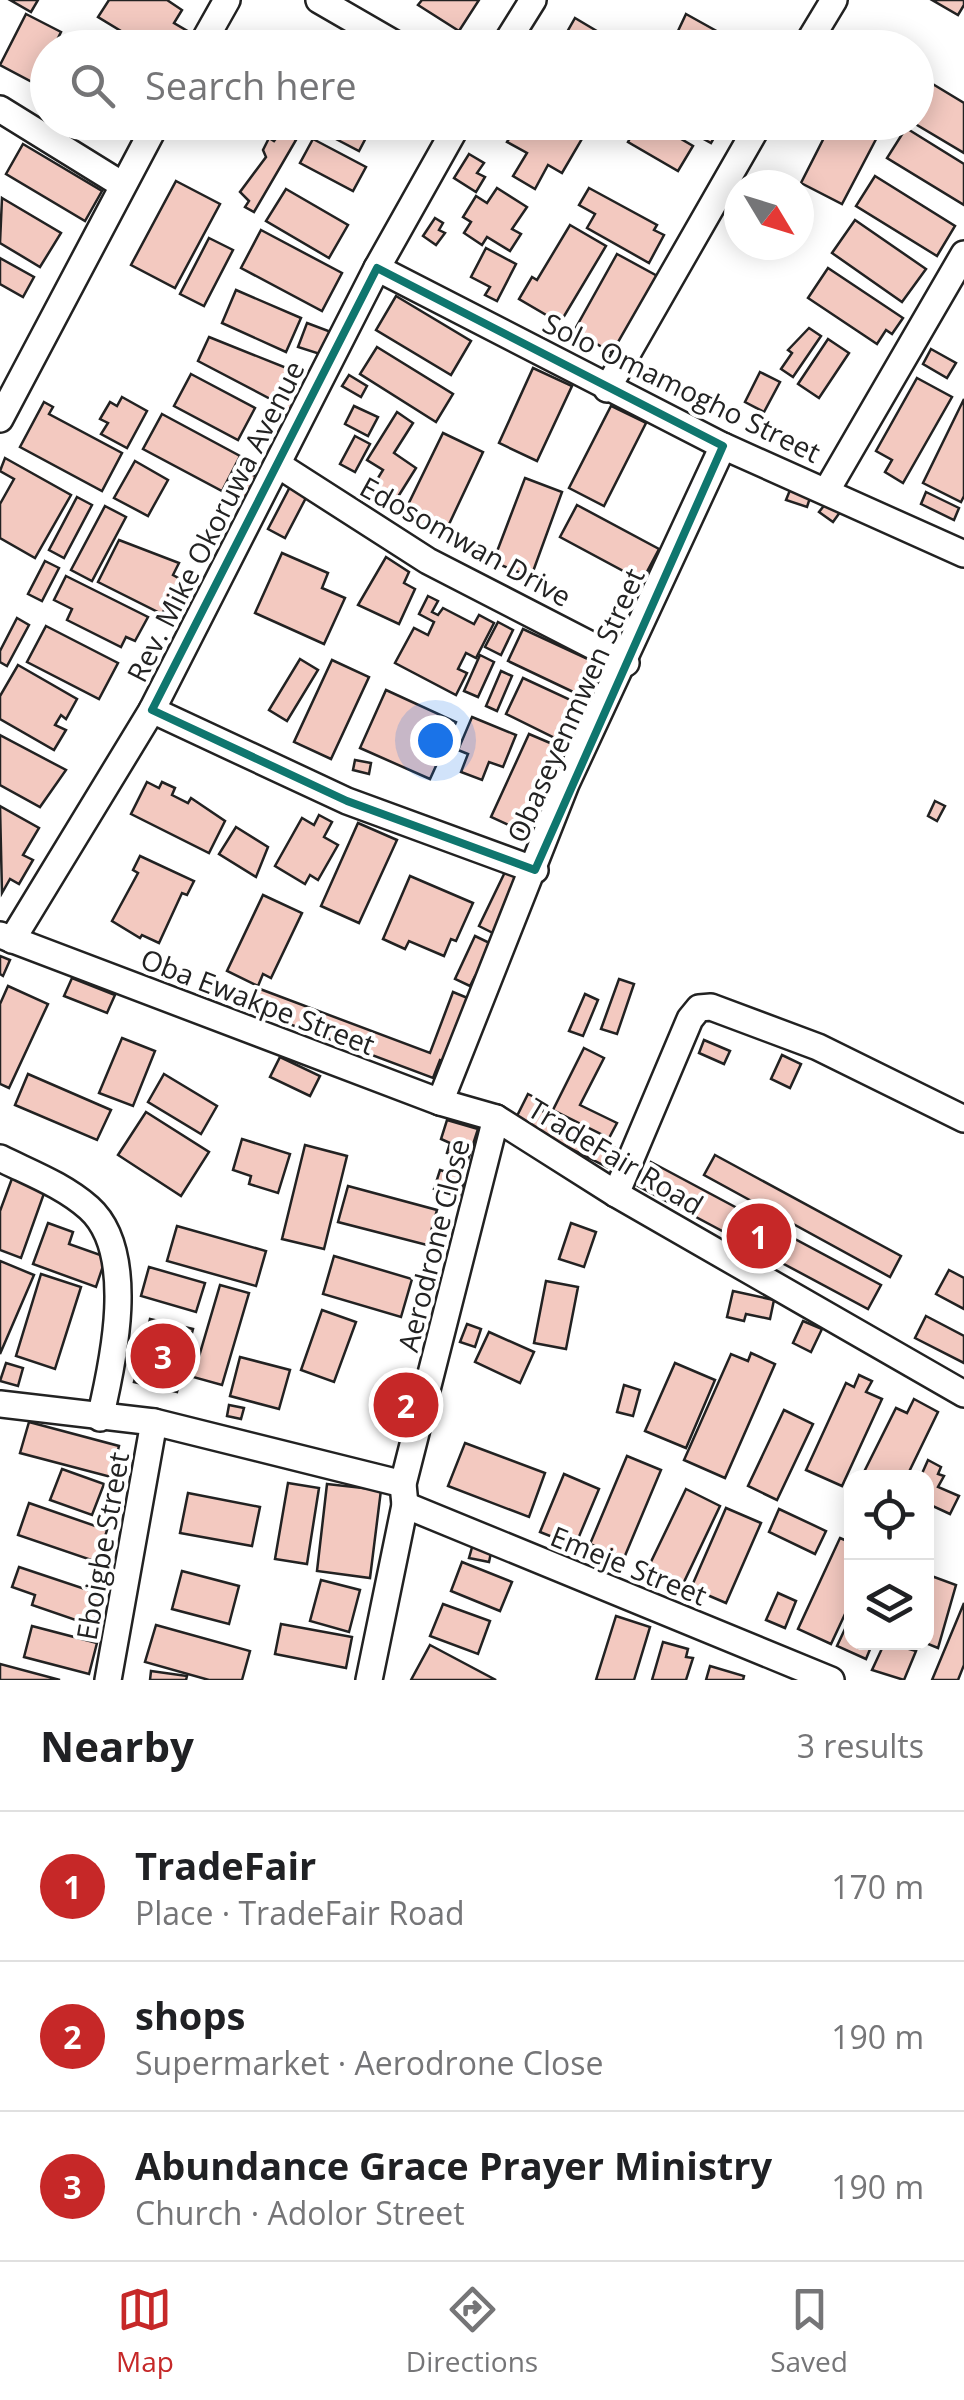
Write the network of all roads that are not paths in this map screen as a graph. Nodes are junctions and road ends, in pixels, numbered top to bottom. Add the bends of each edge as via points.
1 (227, 0) edge
2 (318, 0) edge
3 (533, 0) edge
4 (834, 0) edge
5 (210, 30) edge
6 (370, 30) edge
7 (514, 30) edge
8 (816, 30) edge
9 (0, 109) edge
10 (30, 127) edge
11 (50, 140) edge
12 (147, 140) edge
13 (448, 140) edge
14 (750, 140) edge
15 (122, 184) junction
16 (964, 254) edge
17 (377, 268) junction
18 (607, 389) junction
19 (2, 411) edge
20 (723, 446) junction
21 (280, 466) junction
22 (827, 490) junction
23 (964, 554) edge
24 (626, 663) junction
25 (152, 710) junction
26 (535, 870) junction
27 (6, 937) edge
28 (440, 1102) junction
29 (496, 1118) junction
30 (964, 1119) edge
31 (0, 1158) edge
32 (616, 1194) junction
33 (964, 1394) edge
34 (0, 1404) edge
35 (100, 1418) junction
36 (154, 1422) junction
37 (404, 1495) junction
38 (108, 1680) edge
39 (369, 1680) edge
40 (831, 1680) edge

1 - 5 street
2 - 6 street
3 - 7 street
4 - 8 street
9 - 10 street
11 - 15 street
12 - 15 street
13 - 17 street, Rev. Mike Okoruwa Avenue
14 - 18 street
15 - 19 street
16 - 22 street
17 - 18 street, Solo Omamogho Street
17 - 21 street, Rev. Mike Okoruwa Avenue
18 - 20 street, Solo Omamogho Street
20 - 22 street, Solo Omamogho Street
20 - 24 street, Obaseyenmwen Street
21 - 24 street, Edosomwan Drive via 428,561
21 - 25 street, Rev. Mike Okoruwa Avenue
22 - 23 street, Solo Omamogho Street
24 - 26 street, Obaseyenmwen Street via 566,784
25 - 26 street via 348,801
25 - 27 street, Rev. Mike Okoruwa Avenue
26 - 28 street, Obaseyenmwen Street
27 - 28 street, Oba Ewakpe Street
28 - 29 street, Oba Ewakpe Street
29 - 32 street, TradeFair Road
29 - 37 street, Aerodrone Close
30 - 32 street via 818,1046 699,1008
31 - 35 street via 92,1210 106,1235 115,1259 117,1346
32 - 33 street, TradeFair Road
34 - 35 street, Emeje Street
35 - 36 street, Emeje Street
36 - 37 street, Emeje Street
36 - 38 street, Eboigbe Street
37 - 39 street, Aerodrone Close
37 - 40 street, Emeje Street

